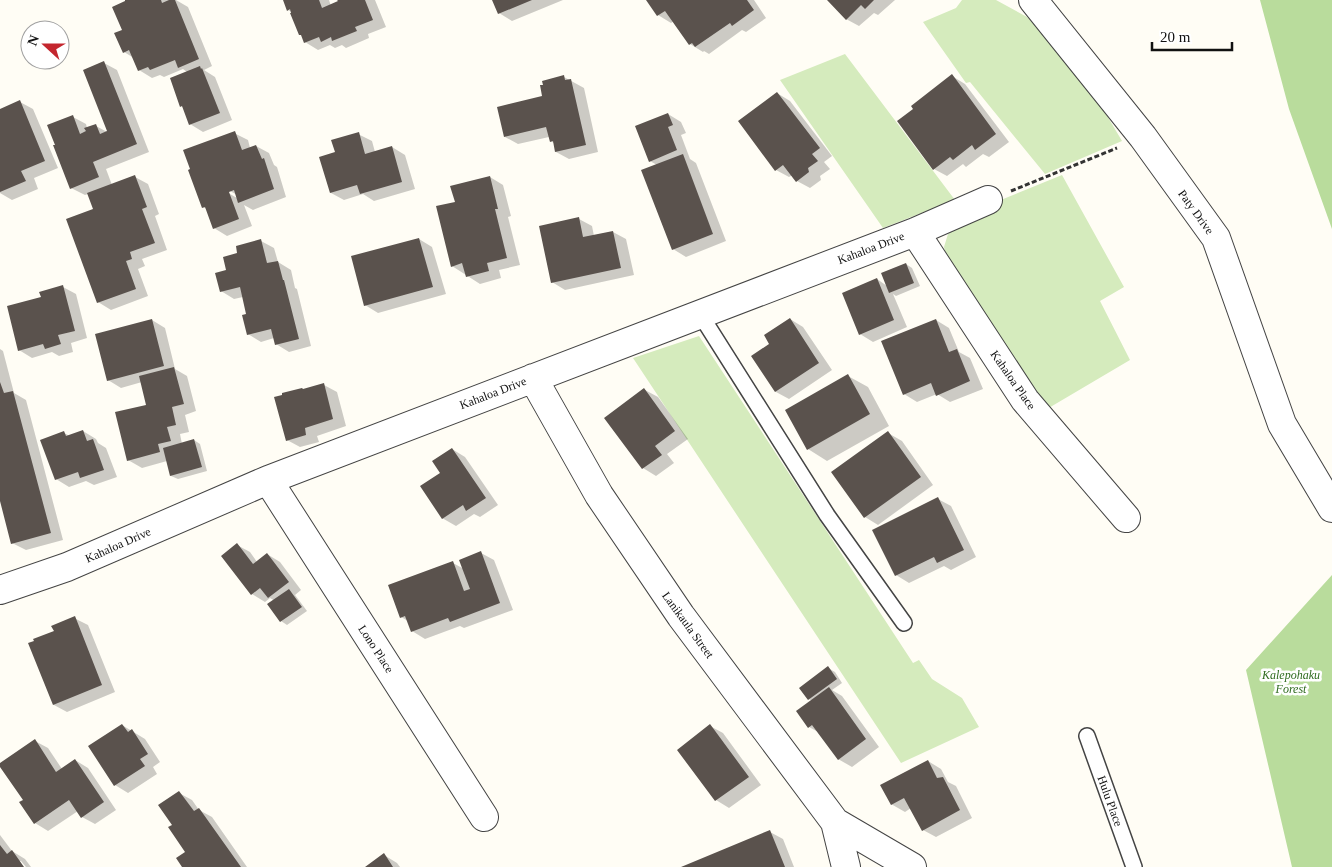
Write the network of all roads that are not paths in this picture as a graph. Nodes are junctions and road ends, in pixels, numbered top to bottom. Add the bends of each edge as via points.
1 (1033, 0) edge
2 (988, 200) road end
3 (914, 232) junction
4 (700, 314) junction
5 (533, 378) junction
6 (268, 480) junction
7 (1332, 508) edge
8 (1126, 518) dead end
9 (0, 590) edge
10 (904, 622) dead end
11 (1087, 736) dead end
12 (484, 817) dead end
13 (835, 822) junction
14 (846, 867) edge
15 (912, 867) edge
16 (1134, 867) edge

1 - 7 street, Paty Drive via 1143,137 1216,238 1282,424
2 - 3 street, Kahaloa Drive
3 - 4 street, Kahaloa Drive
3 - 8 street, Kahaloa Place via 1025,400
4 - 5 street, Kahaloa Drive
4 - 10 lane via 827,515
5 - 6 street, Kahaloa Drive
5 - 13 street, Lanikaula Street via 599,496 681,616
6 - 9 street, Kahaloa Drive via 67,567
6 - 12 street, Lono Place
11 - 16 lane, Hulu Place
13 - 14 street, Lanikaula Street
13 - 15 street

